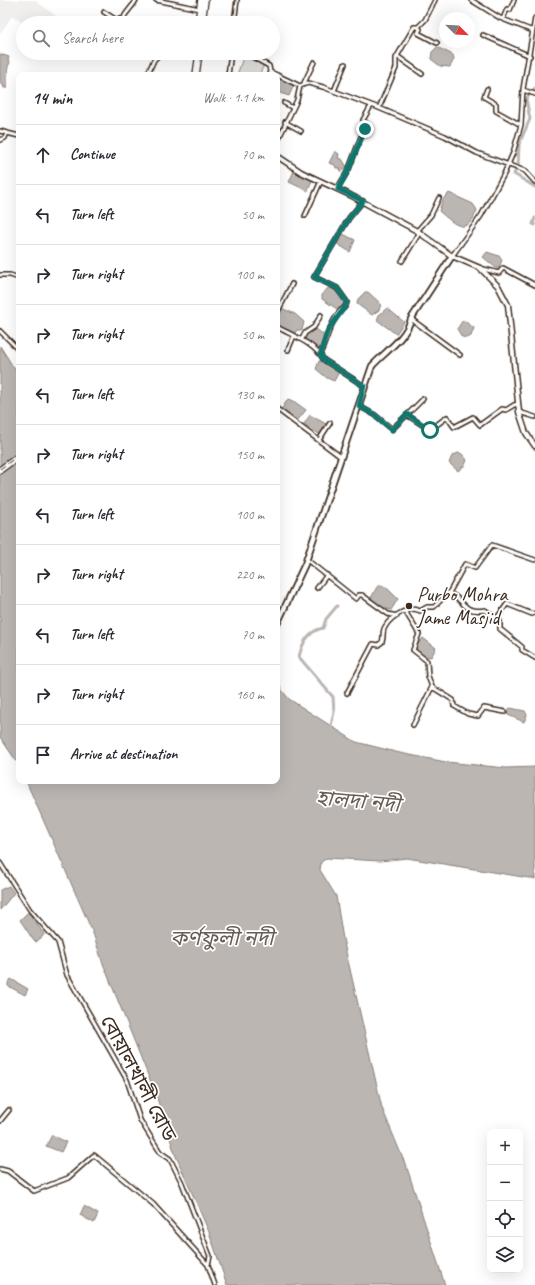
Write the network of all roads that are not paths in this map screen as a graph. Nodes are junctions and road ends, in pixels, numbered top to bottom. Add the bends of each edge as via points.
1 (136, 0) edge
2 (156, 0) edge
3 (201, 0) edge
4 (205, 0) edge
5 (237, 0) edge
6 (435, 0) edge
7 (471, 0) edge
8 (514, 0) edge
9 (202, 9) junction
10 (104, 12) dead end
11 (110, 16) edge
12 (124, 16) edge
13 (200, 16) edge
14 (202, 16) edge
15 (235, 16) edge
16 (535, 18) edge
17 (503, 19) junction
18 (418, 27) junction
19 (533, 31) junction
20 (483, 35) dead end
21 (437, 43) dead end
22 (534, 43) edge
23 (397, 56) junction
24 (530, 56) junction
25 (154, 60) edge
26 (195, 60) edge
27 (198, 60) edge
28 (230, 60) edge
29 (258, 60) edge
30 (314, 62) dead end
31 (346, 64) dead end
32 (148, 72) edge
33 (195, 72) edge
34 (196, 72) edge
35 (228, 72) edge
36 (270, 72) edge
37 (422, 74) dead end
38 (280, 76) edge
39 (304, 83) junction
40 (300, 86) junction
41 (487, 88) dead end
42 (523, 90) junction
43 (334, 91) junction
44 (533, 93) edge
45 (284, 103) dead end
46 (371, 106) junction
47 (293, 108) junction
48 (379, 108) junction
49 (285, 122) junction
50 (521, 124) junction
51 (0, 131) edge
52 (301, 131) dead end
53 (7, 133) junction
54 (280, 134) edge
55 (16, 135) edge
56 (0, 140) edge
57 (280, 158) edge
58 (508, 165) junction
59 (321, 181) junction
60 (535, 182) edge
61 (338, 189) junction
62 (439, 198) dead end
63 (363, 201) junction
64 (306, 216) dead end
65 (419, 232) junction
66 (452, 256) junction
67 (402, 262) dead end
68 (480, 268) junction
69 (0, 275) edge
70 (16, 277) edge
71 (292, 284) dead end
72 (535, 285) edge
73 (280, 307) edge
74 (321, 315) dead end
75 (411, 319) junction
76 (280, 329) edge
77 (0, 331) edge
78 (294, 336) junction
79 (302, 339) junction
80 (16, 347) edge
81 (288, 350) dead end
82 (320, 354) junction
83 (460, 355) dead end
84 (364, 386) junction
85 (423, 398) dead end
86 (518, 404) junction
87 (359, 406) junction
88 (280, 412) edge
89 (519, 412) junction
90 (407, 414) junction
91 (535, 417) edge
92 (330, 423) dead end
93 (319, 440) junction
94 (535, 446) edge
95 (341, 457) junction
96 (16, 458) edge
97 (0, 470) edge
98 (306, 559) junction
99 (535, 560) edge
100 (327, 575) junction
101 (317, 588) dead end
102 (449, 592) junction
103 (405, 611) junction
104 (535, 612) edge
105 (280, 615) edge
106 (397, 616) junction
107 (497, 618) junction
108 (535, 658) edge
109 (432, 687) junction
110 (347, 693) dead end
111 (505, 712) dead end
112 (413, 725) dead end
113 (0, 863) edge
114 (9, 1110) dead end
115 (0, 1122) edge
116 (0, 1169) edge
117 (208, 1265) junction
118 (215, 1285) edge

1 - 12 street
2 - 9 street
3 - 9 highway
4 - 9 highway
5 - 15 street
6 - 18 street via 425,20
7 - 17 street
8 - 17 street
9 - 13 highway
9 - 14 highway
10 - 11 street
16 - 19 street
17 - 19 street
18 - 21 street via 418,33
18 - 23 street via 414,27
19 - 22 street
20 - 24 street
22 - 24 street
23 - 37 street
23 - 48 street via 396,68
24 - 42 street
25 - 32 street
26 - 33 highway
27 - 34 highway
28 - 35 street
29 - 36 street via 269,66
30 - 39 street
31 - 43 street
38 - 40 street
39 - 40 street
39 - 43 street
40 - 47 street
41 - 50 street via 484,97 496,104 496,110
42 - 44 street
42 - 50 street
43 - 46 street
45 - 47 street
46 - 48 street
46 - 61 street via 363,120 367,124 355,156
47 - 49 street
48 - 58 street
49 - 52 street
49 - 54 street
50 - 58 street
51 - 53 street
53 - 55 street
53 - 56 street via 5,138
57 - 59 street
58 - 60 street via 525,171
58 - 66 street via 481,216
59 - 61 street
59 - 64 street
61 - 63 street
62 - 65 street
63 - 65 street
63 - 82 street via 349,218 314,277 337,288 347,302 326,334
65 - 66 street
65 - 67 street
66 - 68 street
66 - 75 main road
68 - 72 street via 499,273 503,268
68 - 86 street via 502,292 508,305
69 - 70 street
71 - 73 street
74 - 79 street
75 - 83 street
75 - 84 main road via 398,342 372,366
76 - 78 street
77 - 80 street
78 - 79 street
78 - 81 street
79 - 82 street
82 - 84 street via 324,360
84 - 87 main road
85 - 90 street
86 - 89 street
86 - 90 street via 506,410 502,409 480,425 473,417 454,427 447,417 430,430
87 - 90 street via 375,415 392,430
87 - 95 main road
88 - 93 street
89 - 91 street
89 - 94 street via 526,433
92 - 93 street
93 - 95 street
95 - 98 main road
96 - 97 highway
98 - 100 street
98 - 105 main road
99 - 102 street via 492,545 475,568 465,564
100 - 101 street
100 - 106 street via 356,599 362,595 388,614
102 - 103 street via 434,607 427,607 420,612 412,608
102 - 107 street via 471,611 484,610
103 - 106 street
103 - 109 street via 419,634 413,650 427,661
104 - 107 street via 532,614 507,604
106 - 110 street via 385,626 382,642 378,645 373,644
107 - 108 street via 500,621 500,629 522,647 522,650
109 - 111 street via 451,698 454,706 468,714 478,716 484,708
109 - 112 street
113 - 117 street, বোয়ালখালী রোড via 30,910 56,938 67,975 127,1080 140,1120 160,1152 170,1159 182,1183 210,1256
114 - 115 street
116 - 117 street via 8,1171 34,1191 68,1178 94,1155 153,1204
117 - 118 street, বোয়ালখালী রোড

